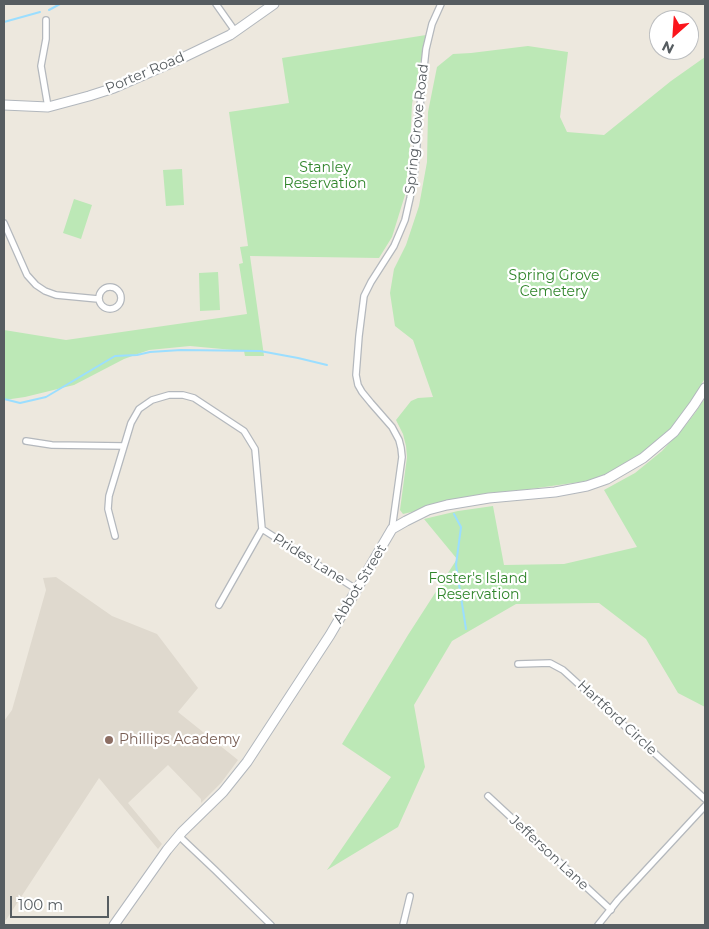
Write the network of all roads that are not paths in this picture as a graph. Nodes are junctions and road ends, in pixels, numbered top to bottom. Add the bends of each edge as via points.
1 (216, 4) edge
2 (274, 4) edge
3 (441, 4) edge
4 (46, 20) dead end
5 (235, 30) junction
6 (4, 105) edge
7 (48, 107) junction
8 (4, 223) edge
9 (98, 299) junction
10 (705, 388) edge
11 (26, 442) dead end
12 (124, 446) junction
13 (262, 529) junction
14 (392, 530) junction
15 (115, 536) dead end
16 (356, 589) junction
17 (219, 605) dead end
18 (518, 664) dead end
19 (488, 796) dead end
20 (705, 799) edge
21 (705, 806) edge
22 (179, 836) junction
23 (410, 896) dead end
24 (610, 910) junction
25 (114, 925) edge
26 (271, 925) edge
27 (403, 925) edge
28 (598, 925) edge

1 - 5 street
2 - 5 street, Porter Road
3 - 14 street, Spring Grove Road via 426,49 415,169 405,220 394,246 364,296 359,336 358,385 392,427 401,448
4 - 7 street via 41,66
5 - 7 street, Porter Road via 134,80
6 - 7 street, Porter Road
8 - 9 street via 28,275 36,285 56,295
9 - 9 street via 102,289 109,287 119,291 121,298 116,308 108,310
10 - 14 street, Abbot Street via 674,432 643,458 607,479 555,492 447,504 428,510
11 - 12 street
12 - 13 street via 131,423 146,404 169,395 194,398 244,431 255,449
12 - 15 street via 109,496 108,509
13 - 16 street, Prides Lane
13 - 17 street
14 - 16 street, Abbot Street
16 - 22 street, Abbot Street via 312,664 247,762 223,792
18 - 20 street, Hartford Circle via 550,663 563,670
19 - 24 street, Jefferson Lane
21 - 24 street
22 - 25 street, Abbot Street
22 - 26 street
23 - 27 street
24 - 28 street

